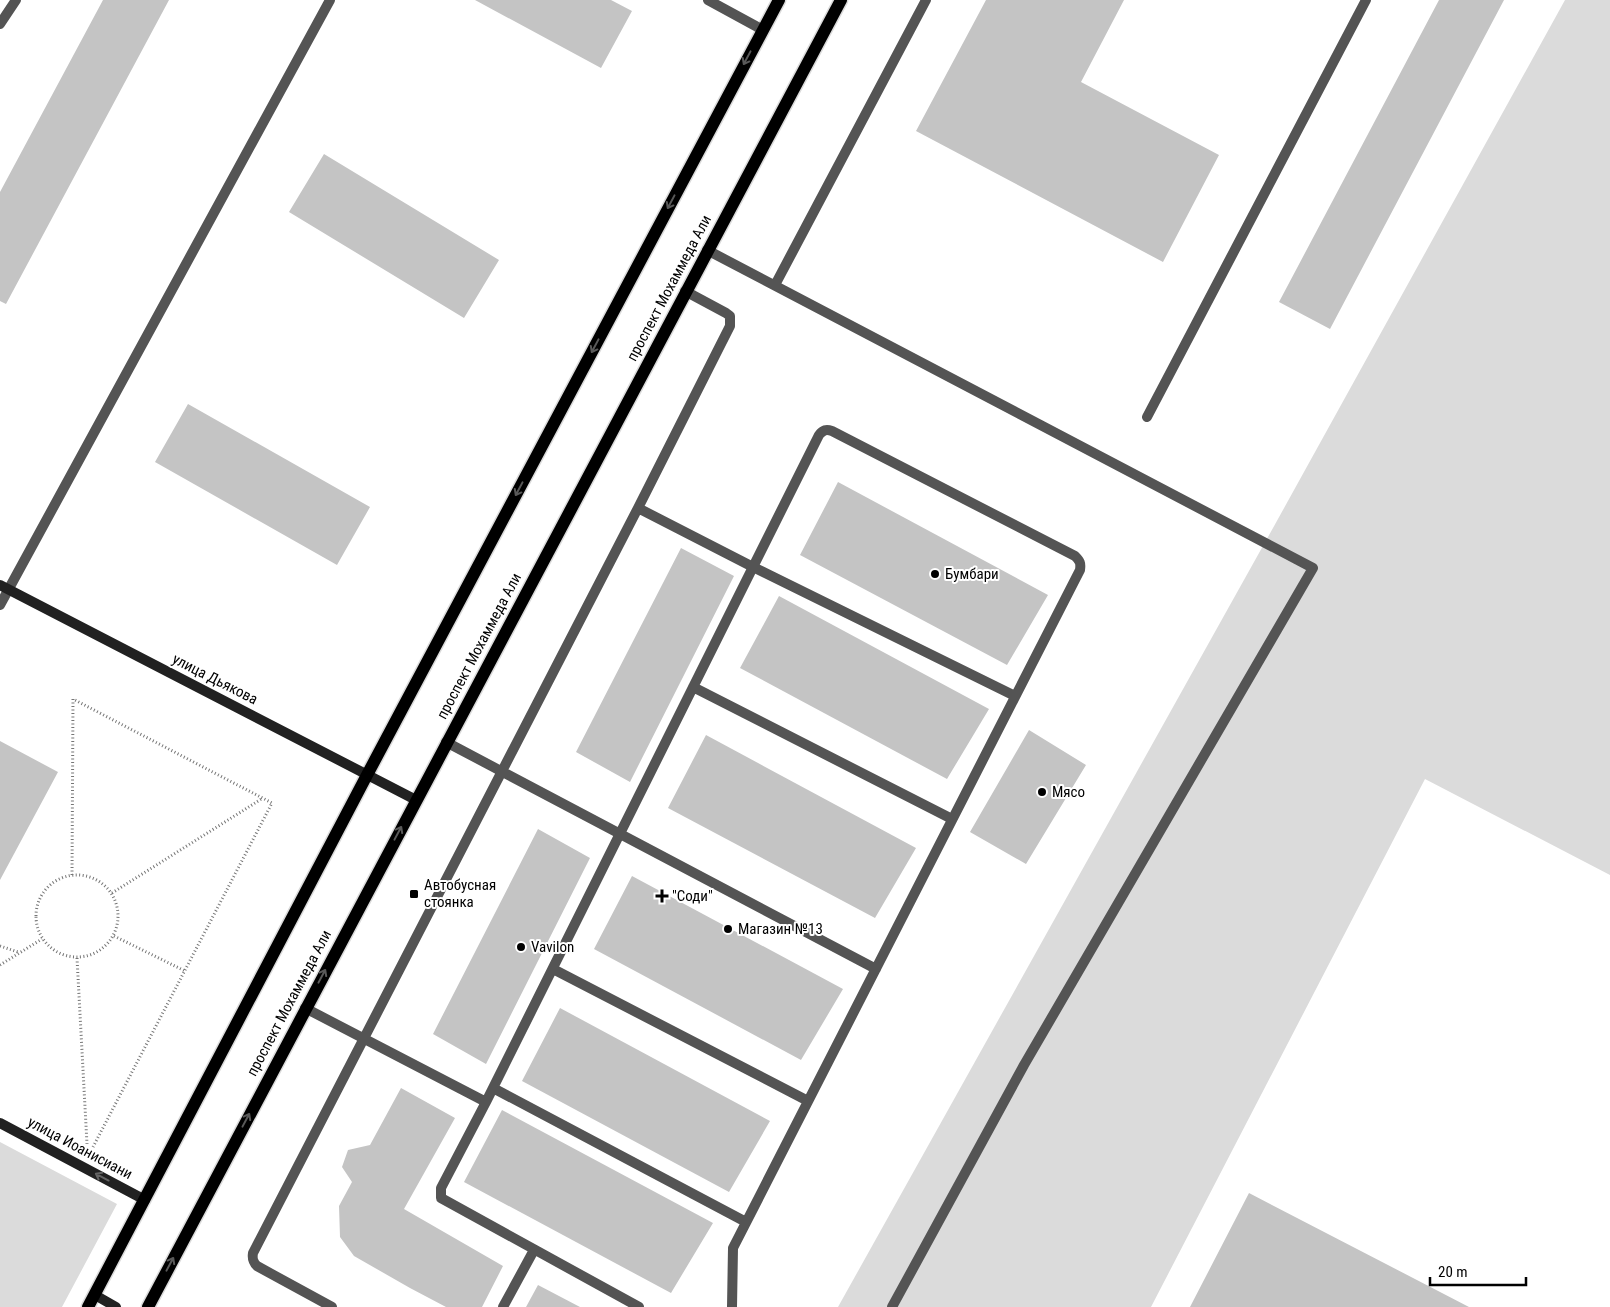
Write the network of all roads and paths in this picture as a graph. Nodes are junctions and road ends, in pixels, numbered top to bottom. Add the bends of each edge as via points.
1 (16, 0) edge
2 (330, 0) edge
3 (708, 0) edge
4 (779, 0) edge
5 (841, 0) edge
6 (926, 0) edge
7 (1366, 0) edge
8 (0, 24) edge
9 (762, 30) junction
10 (708, 250) junction
11 (774, 285) junction
12 (685, 291) junction
13 (1147, 417) dead end
14 (638, 508) junction
15 (753, 567) junction
16 (4, 587) edge
17 (0, 605) edge
18 (693, 687) junction
19 (1015, 696) junction
20 (446, 742) junction
21 (502, 772) junction
22 (367, 775) junction
23 (263, 798) junction
24 (416, 800) junction
25 (952, 819) junction
26 (620, 834) junction
27 (72, 875) junction
28 (112, 893) junction
29 (114, 936) junction
30 (42, 939) junction
31 (0, 946) edge
32 (19, 953) junction
33 (77, 958) junction
34 (0, 964) edge
35 (876, 968) junction
36 (552, 969) junction
37 (185, 971) junction
38 (305, 1008) junction
39 (364, 1038) junction
40 (493, 1088) junction
41 (808, 1101) junction
42 (486, 1102) junction
43 (0, 1123) edge
44 (87, 1147) dead end
45 (92, 1148) dead end
46 (145, 1200) junction
47 (746, 1222) junction
48 (534, 1250) junction
49 (95, 1295) junction
50 (88, 1307) edge
51 (116, 1307) edge
52 (148, 1307) edge
53 (332, 1307) edge
54 (504, 1307) edge
55 (640, 1307) edge
56 (732, 1307) edge
57 (892, 1307) edge

1 - 8 lane
2 - 16 lane
3 - 9 lane
4 - 9 main road
5 - 10 main road, проспект Мохаммеда Али
6 - 11 lane
7 - 13 lane
9 -> 22 main road
10 - 11 lane
10 - 12 main road, проспект Мохаммеда Али
11 - 57 lane via 1313,568 1024,1065
12 - 14 lane via 730,316 730,326
12 - 20 main road, проспект Мохаммеда Али
14 - 15 lane
14 - 21 lane
15 - 18 lane
15 - 19 lane
15 - 19 lane via 819,435 822,431 832,431 1079,560 1080,570
16 - 17 lane
16 - 22 street, улица Дьякова
18 - 25 lane
18 - 26 lane
19 - 25 lane
20 - 21 lane
20 - 24 main road, проспект Мохаммеда Али
21 - 26 lane
21 - 39 lane
22 - 24 street, улица Дьякова
22 - 46 main road
23 - 27 path via 73,699
23 - 28 path
23 - 37 path via 272,803
38 -> 24 main road, проспект Мохаммеда Али
25 - 35 lane
26 - 35 lane
26 - 36 lane
27 - 28 path via 94,879
27 - 30 path via 48,888 40,899 36,912
28 - 29 path via 119,914
29 - 33 path via 98,952
29 - 37 path
30 - 32 path
30 - 33 path via 63,956
31 - 32 path
32 - 34 path
33 - 44 path
35 - 41 lane
36 - 40 lane
36 - 41 lane
37 - 45 path
38 - 39 lane
52 -> 38 main road, проспект Мохаммеда Али
39 - 42 lane
39 - 53 lane via 252,1258 257,1266
40 - 42 lane
40 - 47 lane
41 - 47 lane
42 - 48 lane via 441,1188 441,1198
46 -> 43 street, улица Иоанисиани
46 - 49 main road
47 - 56 lane via 732,1252
48 - 54 lane
48 - 55 lane
49 - 50 main road
49 - 51 street

